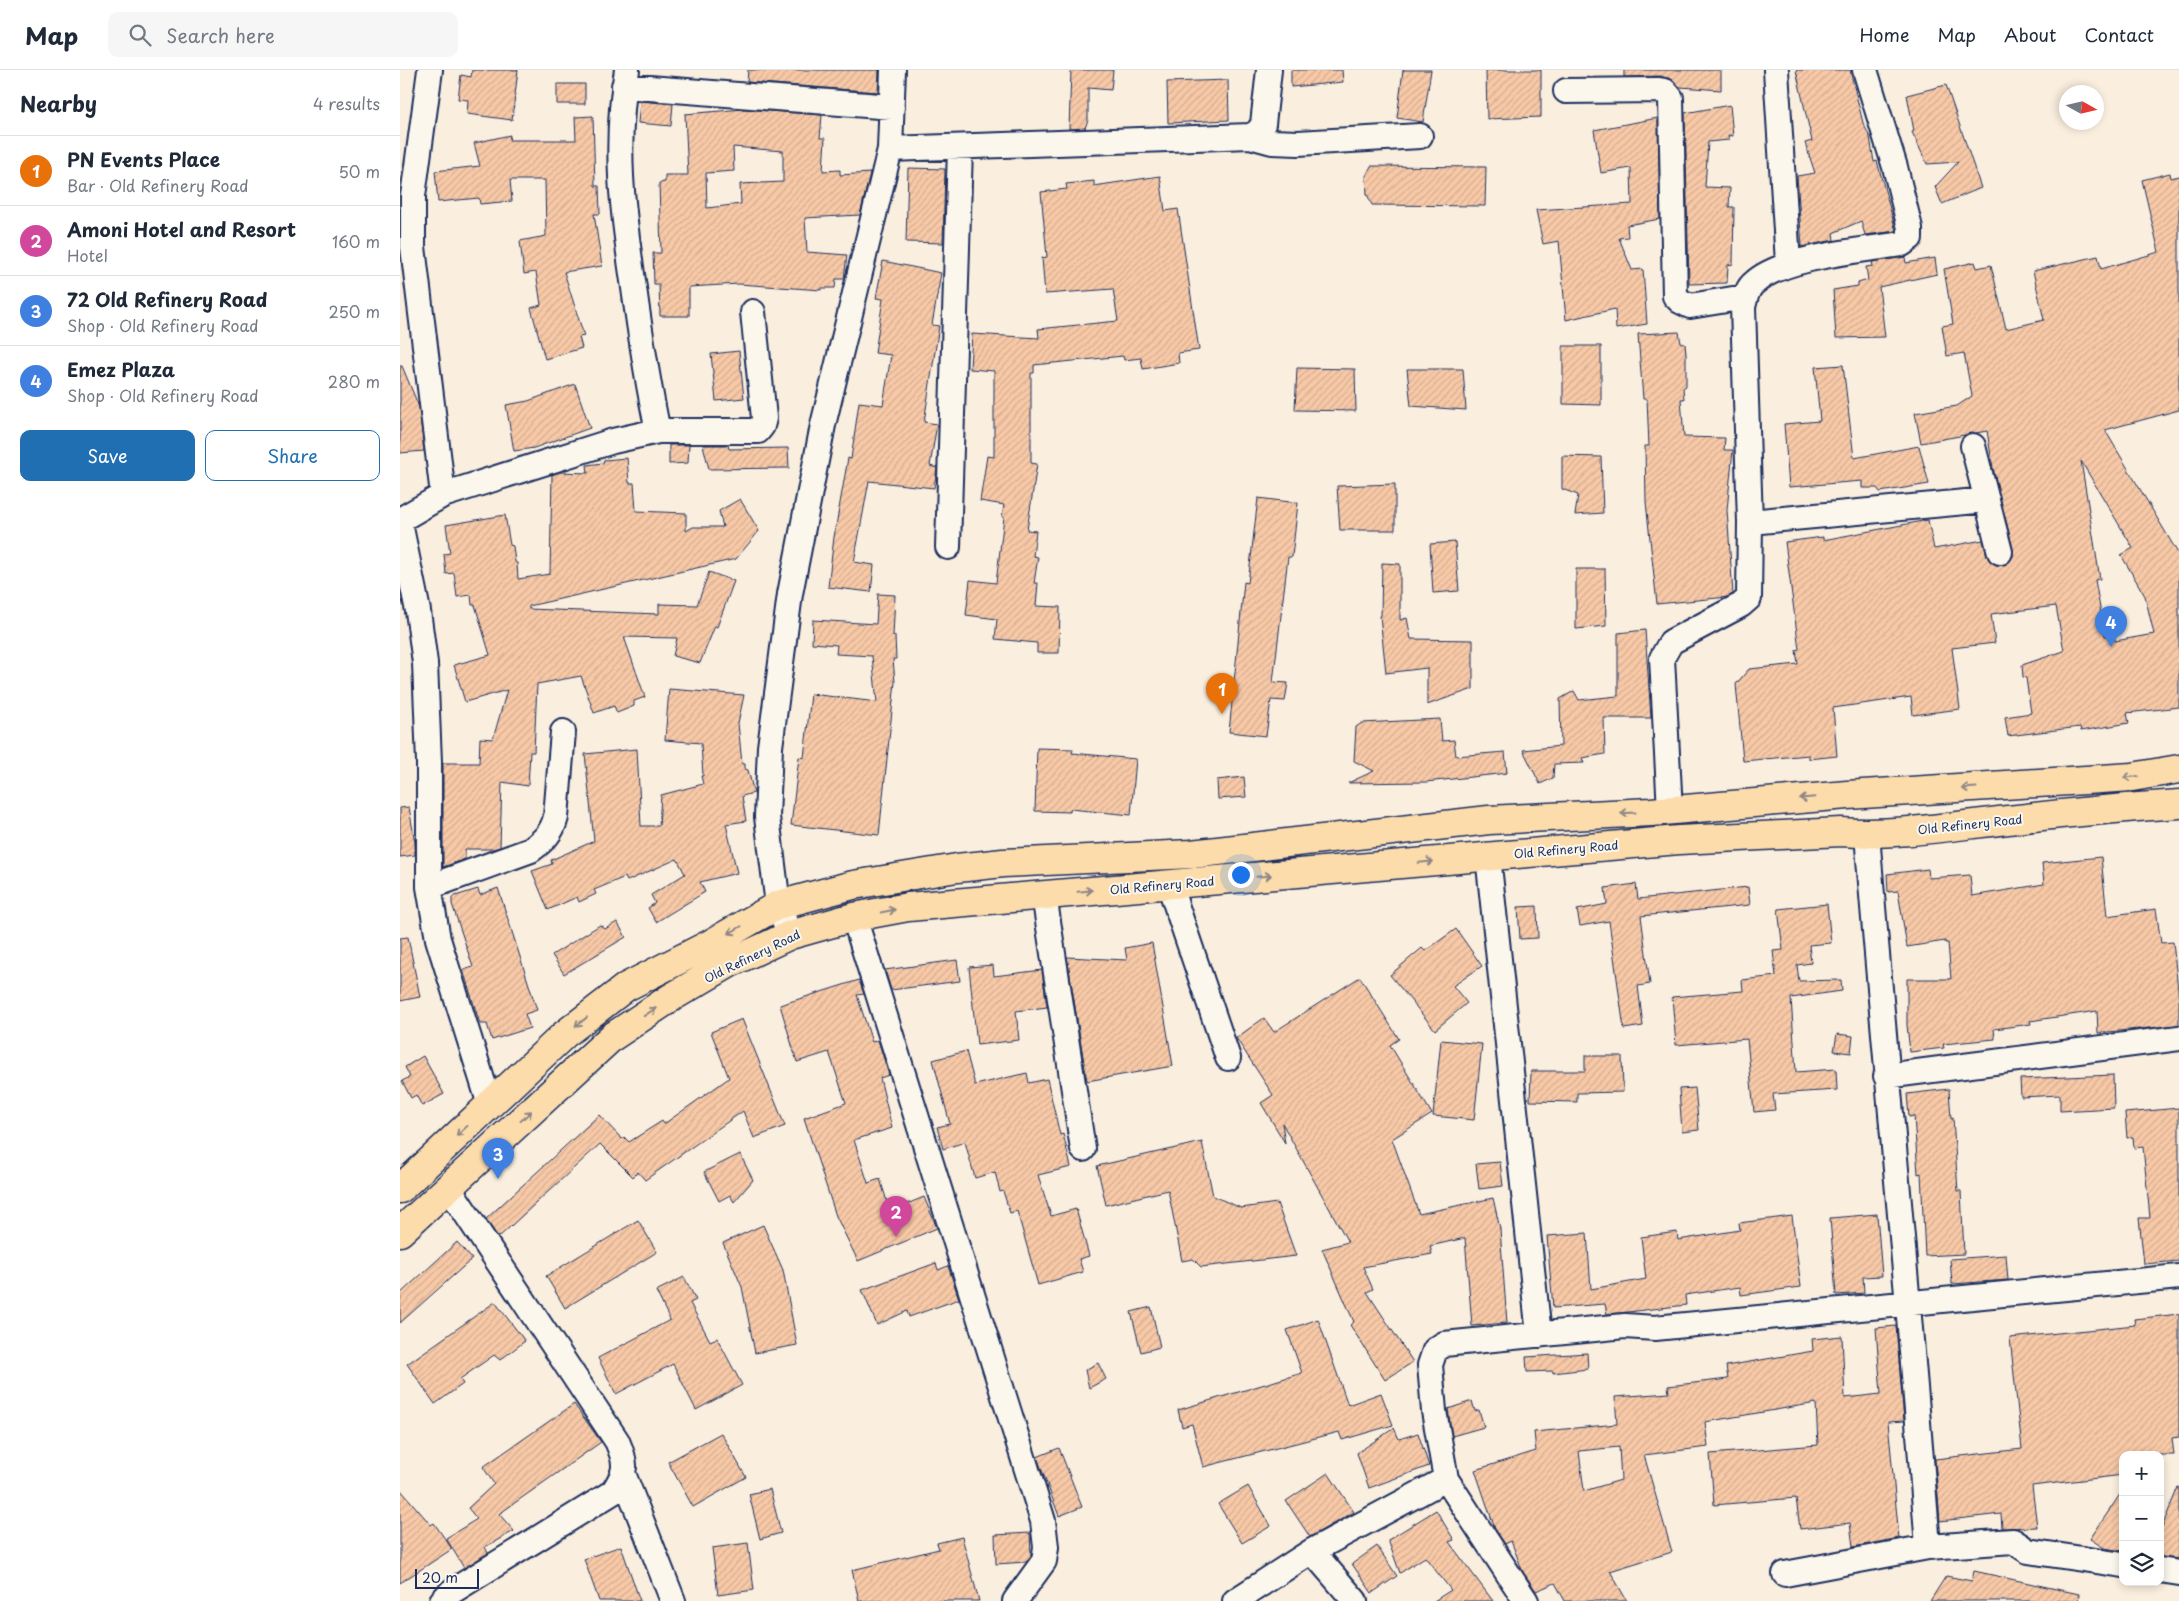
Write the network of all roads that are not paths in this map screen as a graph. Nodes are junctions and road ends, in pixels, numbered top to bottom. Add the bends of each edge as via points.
1 (430, 70) edge
2 (893, 70) edge
3 (1269, 70) edge
4 (1776, 70) edge
5 (1864, 70) edge
6 (626, 78) edge
7 (1566, 91) dead end
8 (892, 106) junction
9 (1250, 136) junction
10 (1420, 136) dead end
11 (960, 148) junction
12 (890, 150) junction
13 (1788, 264) junction
14 (1745, 297) junction
15 (753, 312) dead end
16 (658, 431) junction
17 (1973, 446) dead end
18 (443, 496) junction
19 (1987, 500) junction
20 (400, 522) edge
21 (1750, 522) junction
22 (948, 547) dead end
23 (2000, 552) dead end
24 (563, 732) dead end
25 (2179, 769) edge
26 (2179, 804) edge
27 (1670, 811) junction
28 (1867, 834) junction
29 (1488, 856) junction
30 (1169, 884) junction
31 (428, 887) junction
32 (1044, 895) junction
33 (778, 906) junction
34 (854, 917) junction
35 (790, 934) junction
36 (2179, 1038) edge
37 (1228, 1058) dead end
38 (1886, 1076) junction
39 (490, 1105) junction
40 (1083, 1149) dead end
41 (449, 1188) junction
42 (400, 1189) edge
43 (400, 1232) edge
44 (2179, 1277) edge
45 (1909, 1302) junction
46 (1539, 1335) junction
47 (624, 1476) junction
48 (1446, 1479) junction
49 (1928, 1547) junction
50 (1312, 1551) junction
51 (2119, 1564) edge
52 (2164, 1571) edge
53 (2179, 1573) edge
54 (1784, 1574) dead end
55 (1251, 1597) edge
56 (442, 1601) edge
57 (673, 1601) edge
58 (1015, 1601) edge
59 (1355, 1601) edge
60 (1526, 1601) edge

1 - 18 street via 414,196 413,247
2 - 8 street
3 - 9 street via 1263,124
4 - 13 street
5 - 13 street via 1895,167 1910,238 1902,244
6 - 8 street
6 - 16 street via 619,139 621,196 647,379
7 - 14 street via 1665,91 1671,98 1675,296 1690,306
8 - 12 street
9 - 10 street via 1272,142 1298,143
9 - 11 street
11 - 12 street
11 - 22 street
12 - 33 street via 823,425 790,594 770,747 767,817
13 - 14 street via 1752,284
14 - 21 street
15 - 16 street via 764,418 762,426 758,430
16 - 18 street via 613,441
17 - 19 street
18 - 20 street
19 - 21 street
19 - 23 street
20 - 31 street via 425,663 429,762
21 - 27 street via 1749,598 1671,642 1662,658
24 - 31 street via 556,817 545,840 532,850
25 -> 27 main road via 2132,777 1847,795
26 - 28 main road, Old Refinery Road
27 -> 33 main road via 1489,820 1191,854 1003,863 853,885
28 - 29 main road, Old Refinery Road via 1841,832 1679,840
28 - 38 street
30 -> 29 main road, Old Refinery Road
29 - 46 street
32 -> 30 main road, Old Refinery Road
30 - 37 street
31 - 39 street via 438,939
34 -> 32 main road, Old Refinery Road via 908,907
32 - 40 street
33 - 35 street
33 -> 39 main road via 626,987 565,1034
34 - 35 main road, Old Refinery Road
34 - 58 street via 1043,1521 1044,1561
41 -> 35 main road, Old Refinery Road via 612,1038 730,963
36 - 38 street
38 - 45 street
39 -> 42 main road
41 - 43 main road, Old Refinery Road
41 - 47 street via 616,1440 624,1456
44 - 45 street
45 - 46 street via 1655,1328 1625,1326
45 - 49 street
46 - 48 street via 1444,1344 1434,1350 1430,1365 1434,1411
47 - 56 street via 613,1492 450,1592
47 - 57 street
48 - 50 street
48 - 60 street
49 - 51 street via 2013,1542 2028,1551
49 - 54 street
50 - 55 street
50 - 59 street
52 - 53 street

